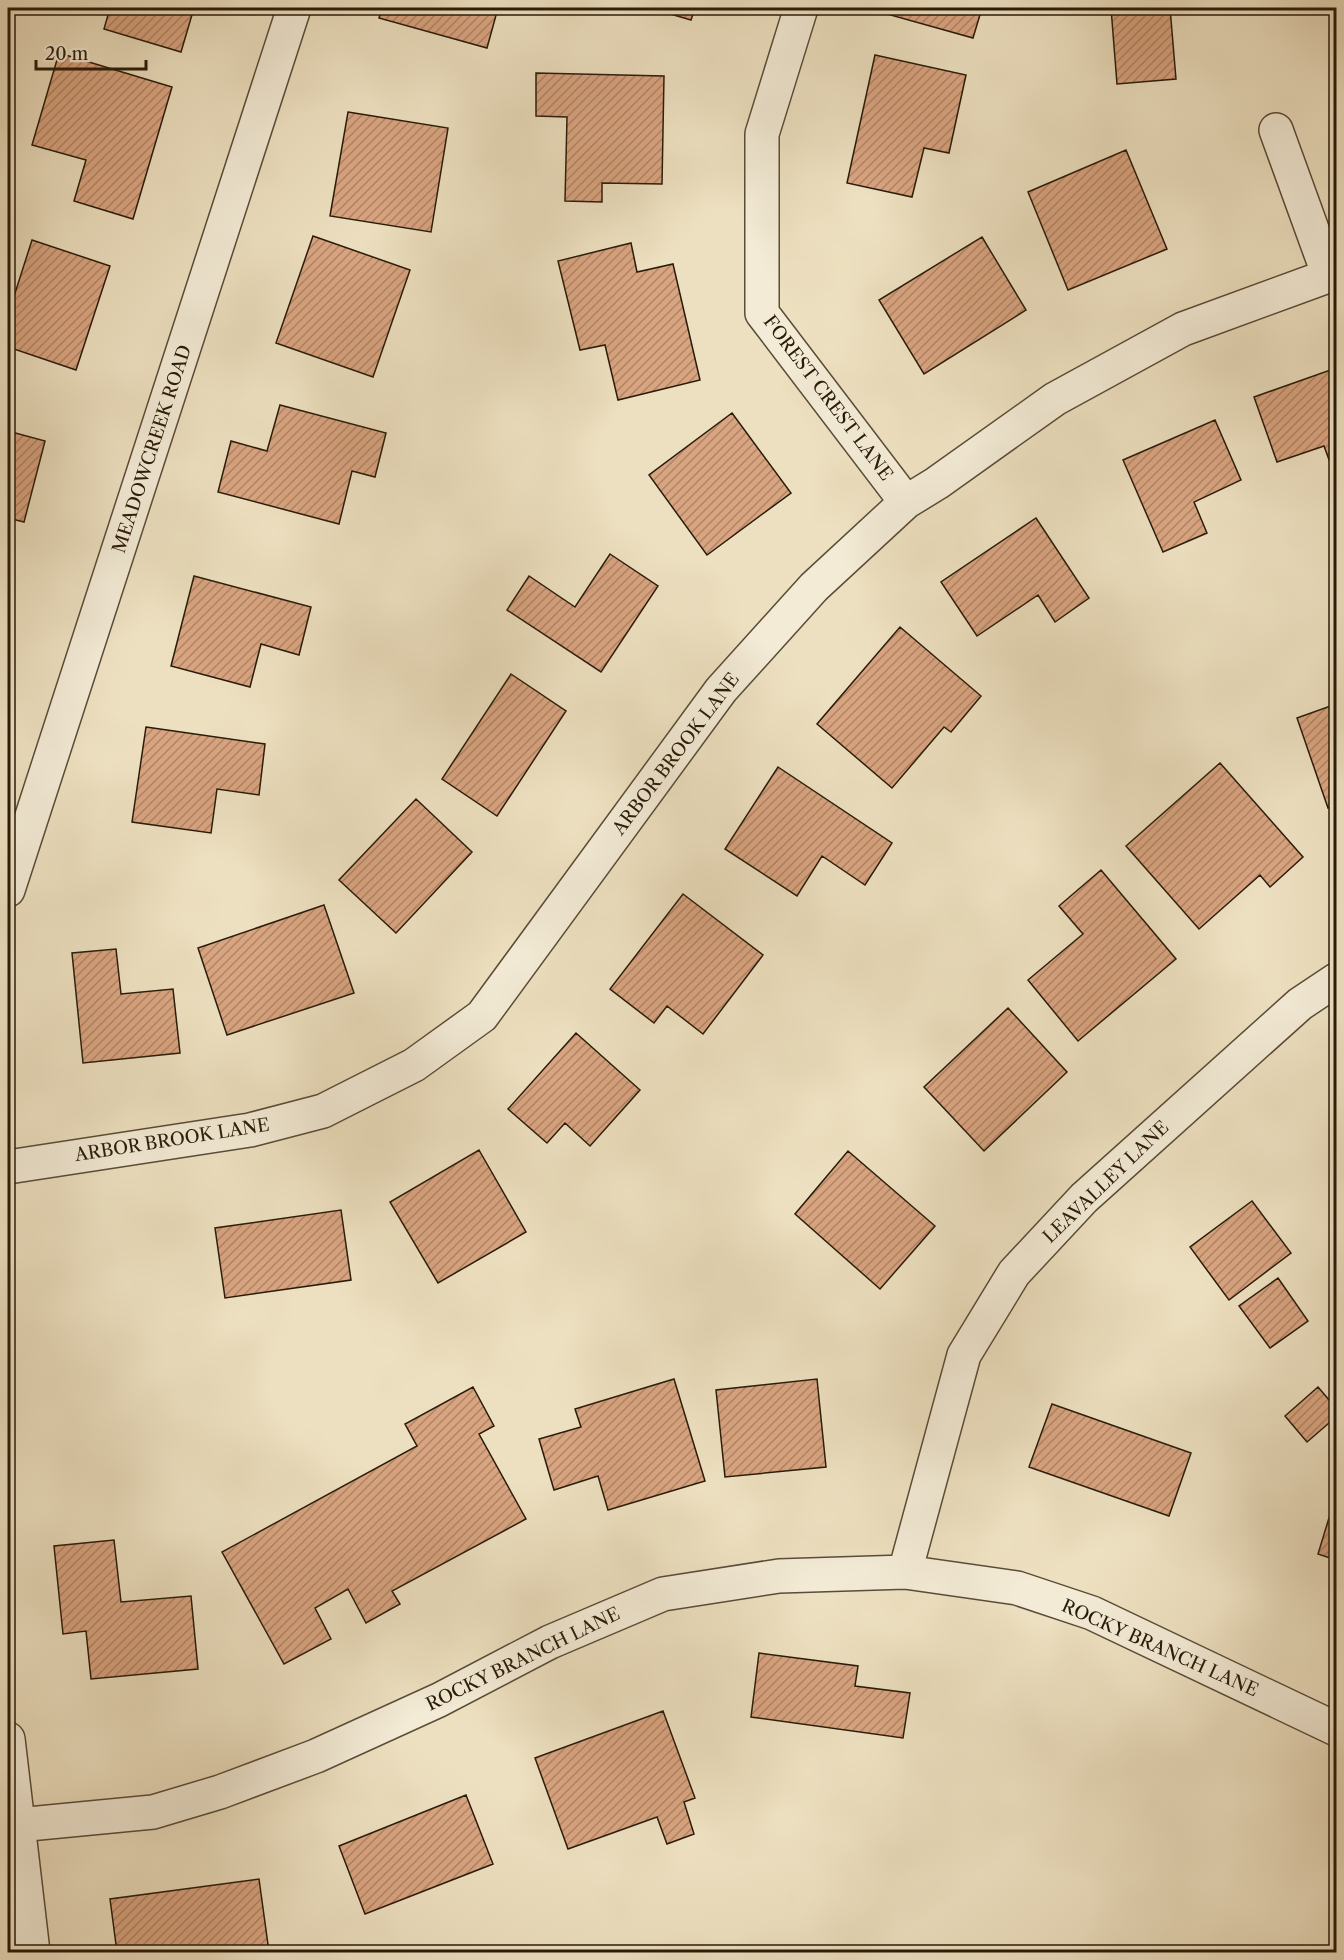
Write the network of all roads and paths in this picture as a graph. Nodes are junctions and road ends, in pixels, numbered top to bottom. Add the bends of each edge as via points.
1 (294, 8) edge
2 (801, 8) edge
3 (1276, 130) dead end
4 (1333, 275) edge
5 (906, 502) junction
6 (8, 890) edge
7 (1336, 980) edge
8 (8, 1167) edge
9 (905, 1572) junction
10 (1336, 1729) edge
11 (8, 1739) edge
12 (18, 1825) junction
13 (33, 1953) edge

1 - 6 street, MEADOWCREEK ROAD
2 - 5 street, FOREST CREST LANE via 762,134 762,313
3 - 4 street
4 - 5 street, ARBOR BROOK LANE via 1183,329 1055,399
5 - 8 street, ARBOR BROOK LANE via 814,588 721,690 482,1016 414,1065 323,1111 250,1130
7 - 9 street, LEAVALLEY LANE via 1300,1004 1093,1190 1014,1273 964,1355
9 - 10 street, ROCKY BRANCH LANE via 1017,1588 1092,1613
9 - 12 street, ROCKY BRANCH LANE via 778,1576 663,1594 550,1642 439,1700 316,1756 220,1792 153,1812
11 - 12 street
12 - 13 street

